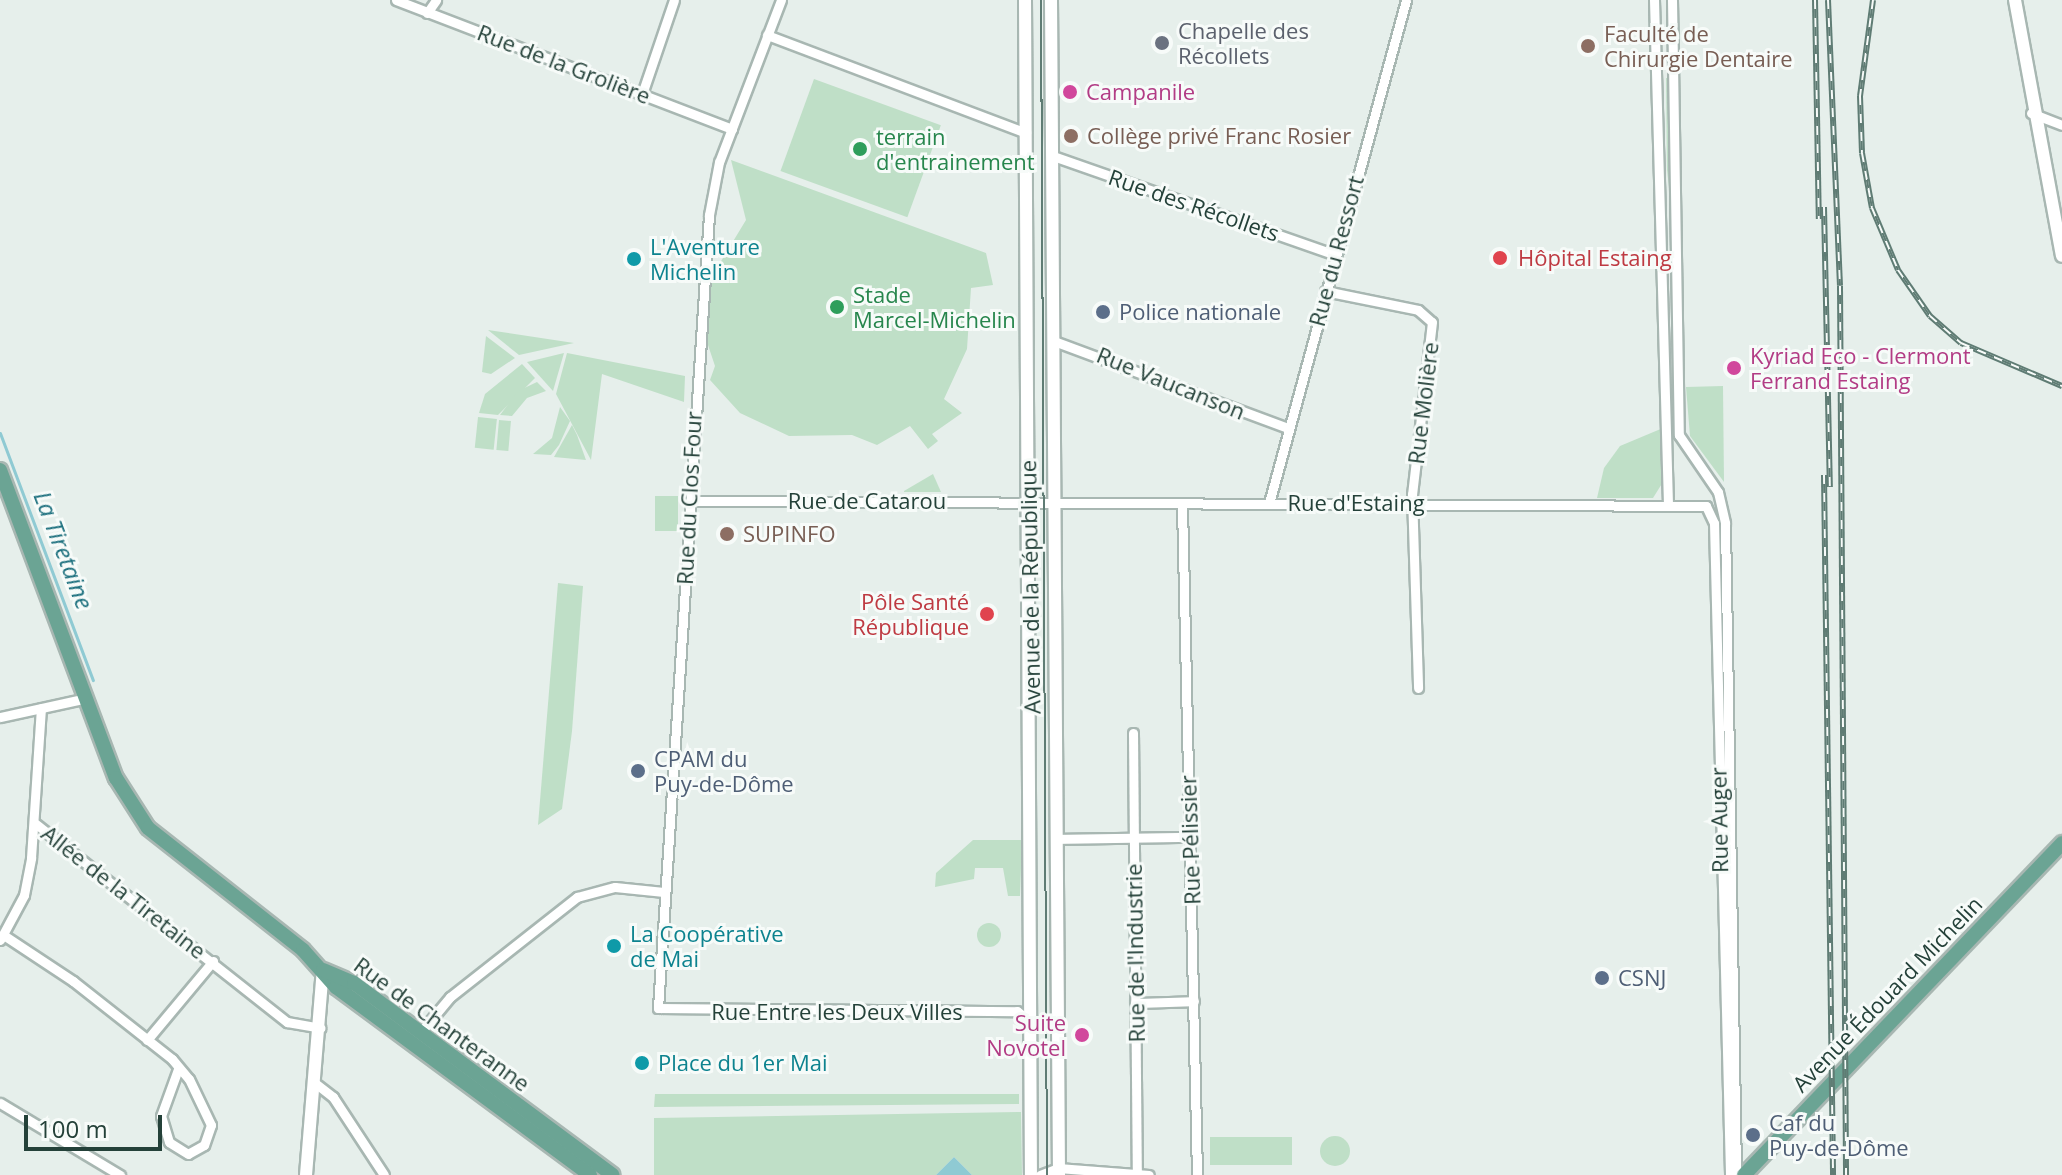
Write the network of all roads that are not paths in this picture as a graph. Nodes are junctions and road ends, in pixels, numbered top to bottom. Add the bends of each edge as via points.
1 (396, 0) edge
2 (436, 0) edge
3 (674, 0) edge
4 (781, 0) edge
5 (1025, 0) edge
6 (1051, 0) edge
7 (1406, 0) edge
8 (1654, 0) edge
9 (1672, 0) edge
10 (2015, 0) edge
11 (427, 13) junction
12 (767, 35) junction
13 (642, 94) junction
14 (2031, 113) junction
15 (2062, 125) edge
16 (732, 129) junction
17 (1026, 133) junction
18 (1053, 156) junction
19 (1335, 255) junction
20 (2062, 256) edge
21 (1325, 291) junction
22 (1054, 341) junction
23 (1288, 428) junction
24 (0, 470) edge
25 (0, 491) edge
26 (690, 501) junction
27 (1029, 502) junction
28 (1050, 503) junction
29 (1269, 503) junction
30 (1413, 503) junction
31 (1668, 503) junction
32 (1182, 504) junction
33 (1418, 688) dead end
34 (78, 700) junction
35 (41, 708) junction
36 (0, 717) edge
37 (1133, 733) dead end
38 (36, 824) junction
39 (1134, 837) junction
40 (1190, 837) junction
41 (1056, 839) junction
42 (2062, 843) edge
43 (664, 892) junction
44 (3, 938) edge
45 (213, 961) junction
46 (319, 967) junction
47 (1030, 998) junction
48 (1194, 1001) junction
49 (1135, 1003) junction
50 (658, 1008) joint
51 (1017, 1011) junction
52 (1030, 1022) junction
53 (320, 1028) junction
54 (399, 1032) junction
55 (420, 1033) junction
56 (147, 1040) junction
57 (423, 1053) junction
58 (178, 1069) junction
59 (315, 1083) junction
60 (0, 1103) edge
61 (1058, 1172) edge
62 (1078, 1174) edge
63 (1137, 1174) edge
64 (120, 1175) edge
65 (306, 1175) edge
66 (384, 1175) edge
67 (590, 1175) edge
68 (613, 1175) edge
69 (1031, 1175) edge
70 (1040, 1175) edge
71 (1149, 1175) edge
72 (1197, 1175) edge
73 (1733, 1175) edge
74 (1744, 1175) edge

1 - 11 street, Rue de la Grolière
2 - 11 street
3 - 13 street
4 - 12 street, Rue du Clos Four
5 - 17 main road, Avenue de la République
6 - 18 main road, Avenue de la République
7 - 19 street, Rue du Ressort
8 - 31 street
9 - 73 street via 1679,435 1718,492 1725,523
10 - 14 main road
11 - 13 street, Rue de la Grolière
12 - 16 street, Rue du Clos Four
12 - 17 street
13 - 16 street, Rue de la Grolière
14 - 15 street
14 - 20 main road
16 - 26 street, Rue du Clos Four via 712,190 700,291
17 - 27 main road, Avenue de la République
18 - 19 street, Rue des Récollets
18 - 22 main road, Avenue de la République
19 - 21 street, Rue du Ressort
21 - 23 street, Rue du Ressort
21 - 30 street, Rue Molière via 1430,316
22 - 23 street, Rue Vaucanson
22 - 28 main road, Avenue de la République
23 - 29 street, Rue du Ressort
24 - 46 main road via 130,805 170,852
25 - 34 main road
26 - 27 street, Rue de Catarou
26 - 43 street, Rue du Clos Four
27 - 28 street, Rue de Catarou
27 - 47 main road, Avenue de la République
28 - 32 street, Rue d'Estaing
28 - 41 main road, Avenue de la République
29 - 30 street, Rue d'Estaing
29 - 32 street, Rue d'Estaing
30 - 31 street, Rue d'Estaing
30 - 33 street
31 - 73 street, Rue Auger via 1704,505 1714,523
32 - 40 street, Rue Pélissier
34 - 35 street
34 - 46 main road via 109,785 140,831 180,870
35 - 36 street
35 - 38 street
37 - 39 street, Rue de l'Industrie
38 - 44 street via 24,895
38 - 45 street, Allée de la Tiretaine
39 - 40 street
39 - 41 street
39 - 49 street, Rue de l'Industrie
40 - 48 street, Rue Pélissier
41 - 61 main road, Avenue de la République
42 - 74 main road, Avenue Édouard Michelin
43 - 50 street, Rue du Clos Four
43 - 55 street via 615,887 577,897 459,990
44 - 56 street
45 - 53 street, Allée de la Tiretaine via 287,1022
45 - 56 street, Allée de la Tiretaine
46 - 53 main road
46 - 54 main road, Rue de Chanteranne
46 - 55 main road, Rue de Chanteranne via 341,975
47 - 51 street
47 - 52 main road, Avenue de la République
48 - 49 street
48 - 72 street, Rue Pélissier
49 - 63 street, Rue de l'Industrie
50 - 51 street, Rue Entre les Deux Villes
51 - 52 street
52 - 69 main road, Avenue de la République
53 - 59 main road
54 - 55 street
54 - 57 main road, Rue de Chanteranne
55 - 57 street
55 - 68 main road, Rue de Chanteranne
56 - 58 street
57 - 67 main road, Rue de Chanteranne
58 - 58 street via 161,1116 169,1142 188,1154 204,1145 211,1125
59 - 65 main road
59 - 66 street via 333,1097
60 - 64 street
61 - 62 street
61 - 70 street
62 - 63 street
63 - 71 street

